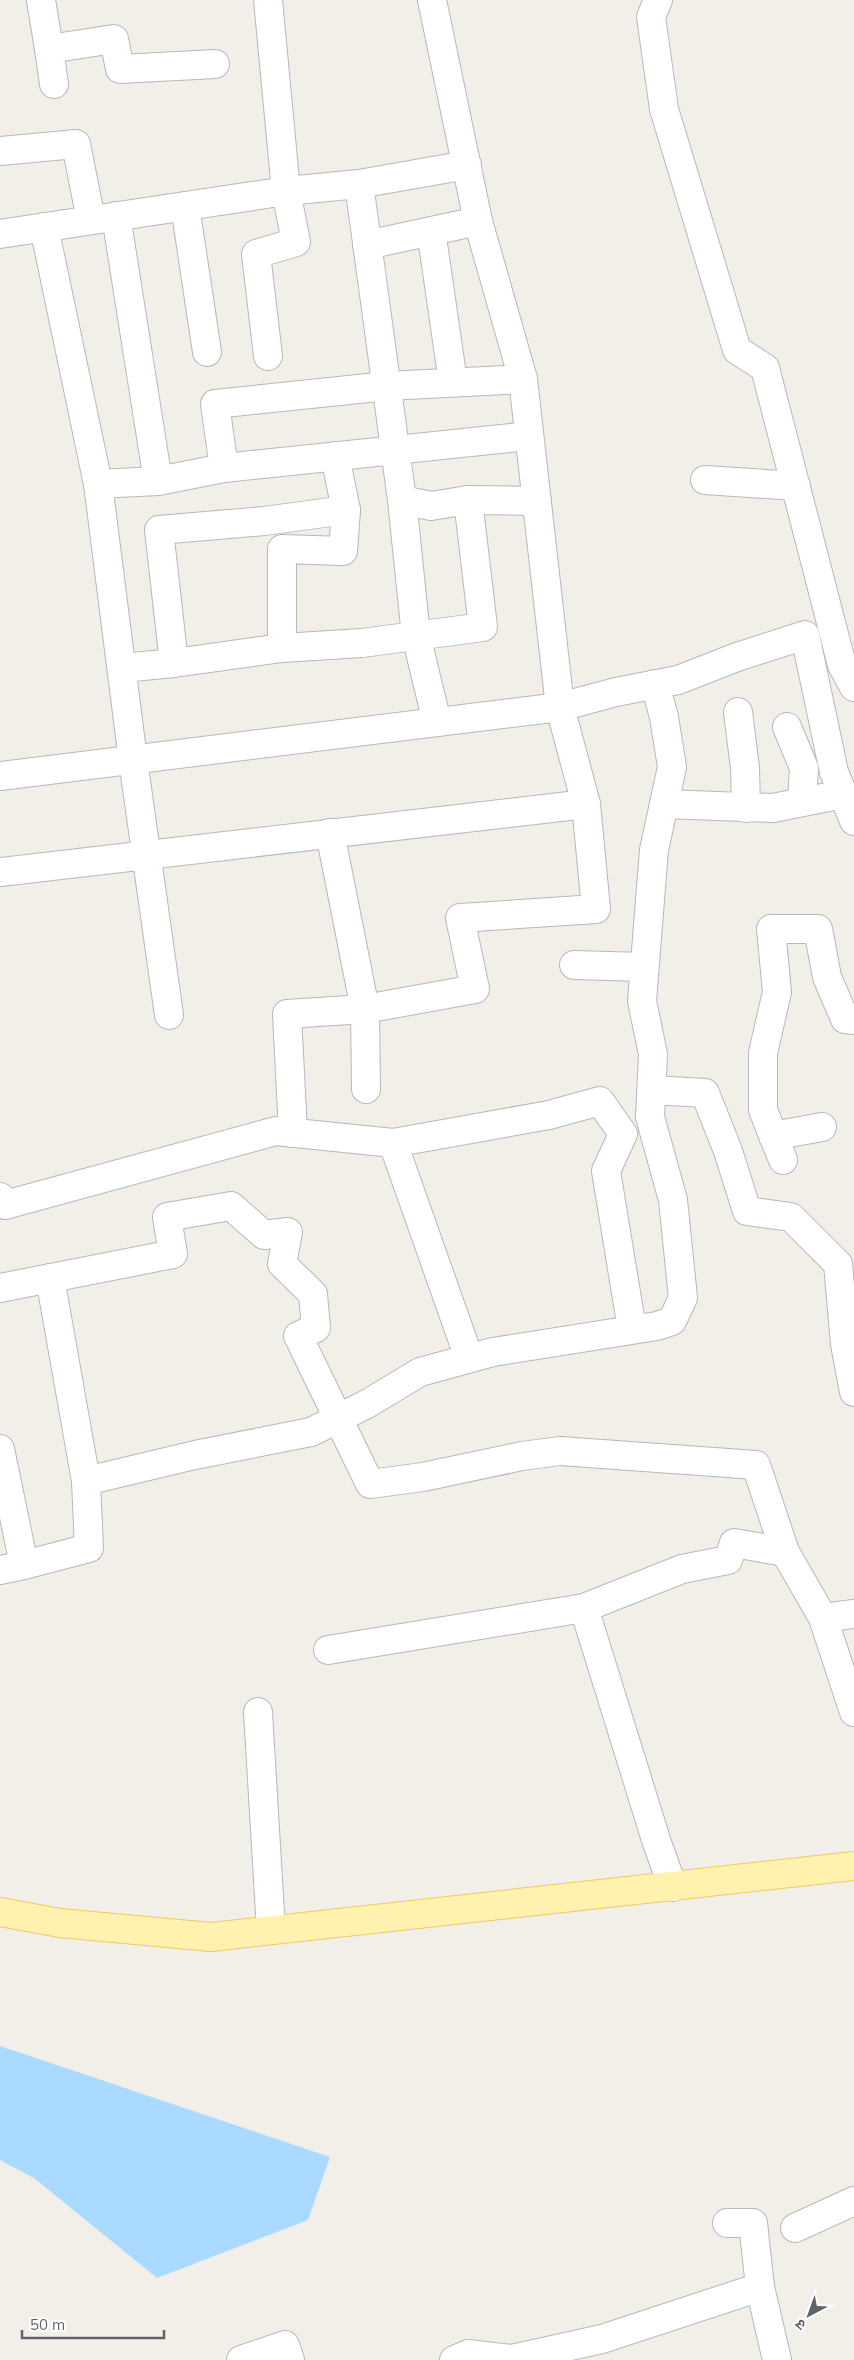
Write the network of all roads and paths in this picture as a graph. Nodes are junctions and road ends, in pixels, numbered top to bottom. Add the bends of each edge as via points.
1 (41, 0) edge
2 (268, 0) edge
3 (432, 0) edge
4 (658, 0) edge
5 (49, 48) junction
6 (215, 64) dead end
7 (54, 84) dead end
8 (0, 151) edge
9 (467, 165) junction
10 (359, 184) junction
11 (286, 191) junction
12 (184, 206) junction
13 (104, 218) junction
14 (478, 221) junction
15 (44, 227) junction
16 (429, 232) junction
17 (0, 234) edge
18 (367, 245) junction
19 (208, 352) dead end
20 (268, 356) dead end
21 (523, 378) junction
22 (453, 382) junction
23 (386, 386) junction
24 (529, 436) junction
25 (395, 449) junction
26 (335, 456) junction
27 (224, 468) junction
28 (705, 480) dead end
29 (158, 481) junction
30 (98, 484) junction
31 (796, 486) junction
32 (402, 500) junction
33 (468, 500) junction
34 (537, 501) junction
35 (346, 510) junction
36 (416, 636) junction
37 (282, 648) junction
38 (174, 663) junction
39 (122, 668) junction
40 (655, 684) junction
41 (854, 687) edge
42 (560, 707) junction
43 (738, 712) dead end
44 (437, 722) junction
45 (787, 727) dead end
46 (133, 760) junction
47 (0, 776) edge
48 (843, 794) junction
49 (802, 801) junction
50 (586, 804) junction
51 (664, 804) junction
52 (746, 808) junction
53 (854, 821) edge
54 (330, 833) junction
55 (146, 855) junction
56 (0, 872) edge
57 (574, 965) dead end
58 (644, 967) junction
59 (365, 1009) junction
60 (169, 1015) dead end
61 (854, 1020) edge
62 (366, 1089) dead end
63 (652, 1090) junction
64 (822, 1127) dead end
65 (293, 1133) junction
66 (623, 1134) junction
67 (773, 1136) junction
68 (393, 1143) junction
69 (660, 1152) junction
70 (783, 1160) dead end
71 (0, 1197) edge
72 (50, 1278) junction
73 (0, 1288) edge
74 (632, 1329) junction
75 (469, 1358) junction
76 (854, 1392) edge
77 (338, 1418) junction
78 (0, 1449) edge
79 (86, 1481) junction
80 (785, 1552) junction
81 (12, 1567) edge
82 (584, 1608) junction
83 (854, 1614) edge
84 (824, 1618) junction
85 (328, 1650) dead end
86 (258, 1712) dead end
87 (854, 1712) edge
88 (854, 1866) edge
89 (673, 1887) junction
90 (0, 1912) edge
91 (271, 1930) junction
92 (854, 2201) edge
93 (727, 2223) dead end
94 (795, 2228) dead end
95 (760, 2287) junction
96 (493, 2358) edge
97 (242, 2360) edge
98 (290, 2360) edge
99 (454, 2360) edge
100 (777, 2360) edge

1 - 5 street
2 - 11 street
3 - 9 street
4 - 31 street via 651,17 664,108 737,350 766,368
5 - 6 street via 114,39 120,69
5 - 7 street
8 - 13 street via 76,144
9 - 10 street
9 - 14 street
10 - 11 street
10 - 18 street
11 - 12 street
11 - 20 street via 296,242 256,254
12 - 13 street
12 - 19 street
13 - 15 street
13 - 29 street
14 - 16 street
14 - 21 street
15 - 17 street
15 - 30 street
16 - 18 street
16 - 22 street via 434,244
18 - 23 street
21 - 22 street
21 - 24 street
22 - 23 street
23 - 25 street
23 - 27 street via 215,404
24 - 25 street
24 - 34 street
25 - 26 street
25 - 32 street
26 - 27 street
26 - 35 street
27 - 29 street
28 - 31 street
29 - 30 street
30 - 39 street
31 - 41 street via 842,665
32 - 33 street via 431,506
32 - 36 street
33 - 34 street
33 - 36 street via 483,627
34 - 42 street
35 - 37 street via 343,551 282,549
35 - 38 street via 159,530
36 - 37 street
36 - 44 street
37 - 38 street
38 - 39 street
39 - 46 street
40 - 42 street
40 - 48 street via 678,680 805,635 834,772
40 - 51 street via 672,767
42 - 44 street
42 - 50 street
43 - 52 street
44 - 46 street
45 - 49 street via 804,768
46 - 47 street
46 - 55 street
48 - 49 street
48 - 53 street
49 - 52 street via 773,808
50 - 54 street
50 - 59 street via 596,909 460,918 475,989
51 - 52 street
51 - 58 street via 654,850
54 - 55 street
54 - 59 street
55 - 56 street
55 - 60 street
57 - 58 street
58 - 63 street via 642,1000 653,1054
59 - 62 street
59 - 65 street via 287,1014
61 - 67 street via 845,1019 827,977 818,929 771,929 777,992 763,1053 762,1110
63 - 69 street via 650,1117
63 - 76 street via 705,1093 728,1151 746,1211 791,1217 838,1264 845,1344
64 - 67 street
65 - 68 street
65 - 71 street via 276,1131 5,1205
66 - 68 street via 600,1101 549,1115
66 - 69 street
66 - 74 street via 606,1171
67 - 70 street
68 - 75 street
69 - 74 street via 672,1200 683,1298 672,1322
72 - 73 street
72 - 77 street via 173,1254 167,1217 231,1206 264,1235 288,1232 282,1264 313,1294 316,1328 298,1336
72 - 79 street
74 - 75 street
75 - 77 street via 420,1372
77 - 79 street via 311,1432
77 - 80 street via 370,1484 560,1451 756,1466
78 - 81 street
79 - 81 street via 89,1548
80 - 82 street via 734,1543 728,1560 682,1569
80 - 84 street
82 - 85 street
82 - 89 street
83 - 84 street
84 - 87 street
86 - 91 street
88 - 89 main road
89 - 91 main road
90 - 91 main road via 60,1923 211,1937
92 - 94 street
93 - 95 street via 753,2223
95 - 96 street via 602,2339 512,2360
95 - 100 street
96 - 99 street via 468,2354
97 - 98 street via 285,2344

